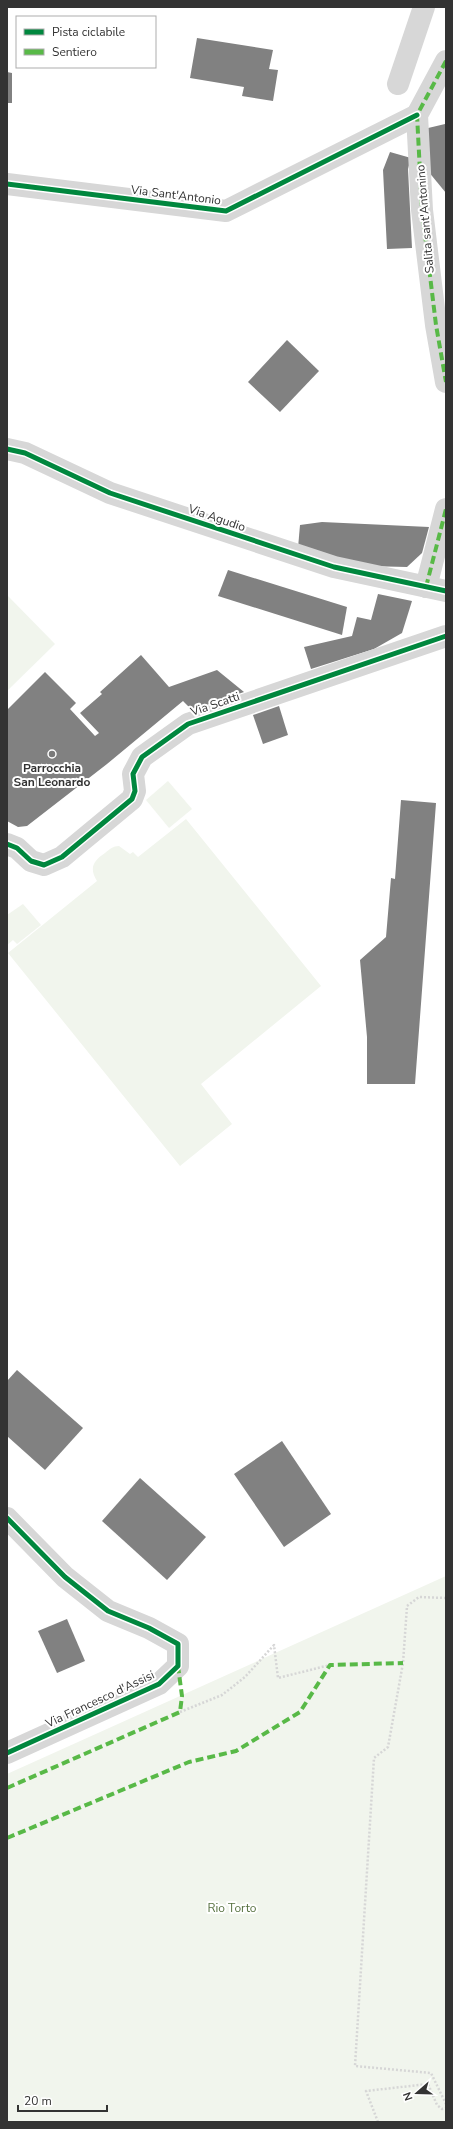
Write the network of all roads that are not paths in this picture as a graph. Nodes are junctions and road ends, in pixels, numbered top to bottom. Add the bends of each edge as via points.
1 (424, 7) edge
2 (446, 61) edge
3 (398, 84) dead end
4 (417, 115) junction
5 (7, 184) edge
6 (446, 382) edge
7 (7, 449) edge
8 (446, 509) edge
9 (436, 589) edge
10 (446, 636) edge
11 (7, 844) edge
12 (7, 1518) edge
13 (7, 1753) edge

1 - 3 street
2 - 4 street
4 - 5 street, Via Sant'Antonio via 226,211
4 - 6 street, Salita sant'Antonino via 422,210 436,325
7 - 9 street, Via Agudio via 26,453 110,493 334,567
8 - 9 street
10 - 11 street, Via Scatti via 188,724 142,757 133,774 135,791 132,799 62,857 44,864 31,861 17,848
12 - 13 street, Via Francesco d'Assisi via 66,1578 108,1611 149,1628 178,1644 178,1666 160,1684

